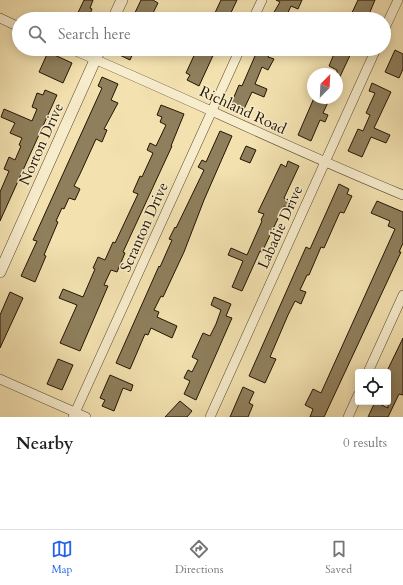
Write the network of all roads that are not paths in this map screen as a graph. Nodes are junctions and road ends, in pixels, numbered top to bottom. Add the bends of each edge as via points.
1 (122, 0) edge
2 (262, 0) edge
3 (398, 0) edge
4 (116, 12) edge
5 (256, 12) edge
6 (391, 15) edge
7 (0, 18) edge
8 (12, 24) edge
9 (88, 56) edge
10 (96, 56) edge
11 (237, 56) edge
12 (373, 56) edge
13 (95, 59) junction
14 (212, 111) junction
15 (324, 163) junction
16 (403, 195) edge
17 (0, 272) edge
18 (403, 295) edge
19 (369, 369) edge
20 (0, 379) edge
21 (355, 402) edge
22 (74, 415) edge
23 (86, 417) edge
24 (210, 417) edge
25 (348, 417) edge

1 - 4 street
2 - 5 street
3 - 6 street
7 - 8 street
9 - 13 street, Richland Road
10 - 13 street, Norton Drive
11 - 14 street, Scranton Drive
12 - 15 street, Labadie Drive
13 - 14 street, Richland Road
13 - 17 street, Norton Drive
14 - 15 street, Richland Road
14 - 22 street, Scranton Drive
15 - 16 street, Richland Road
15 - 24 street, Labadie Drive
18 - 19 street
20 - 22 street
21 - 25 street
22 - 23 street

